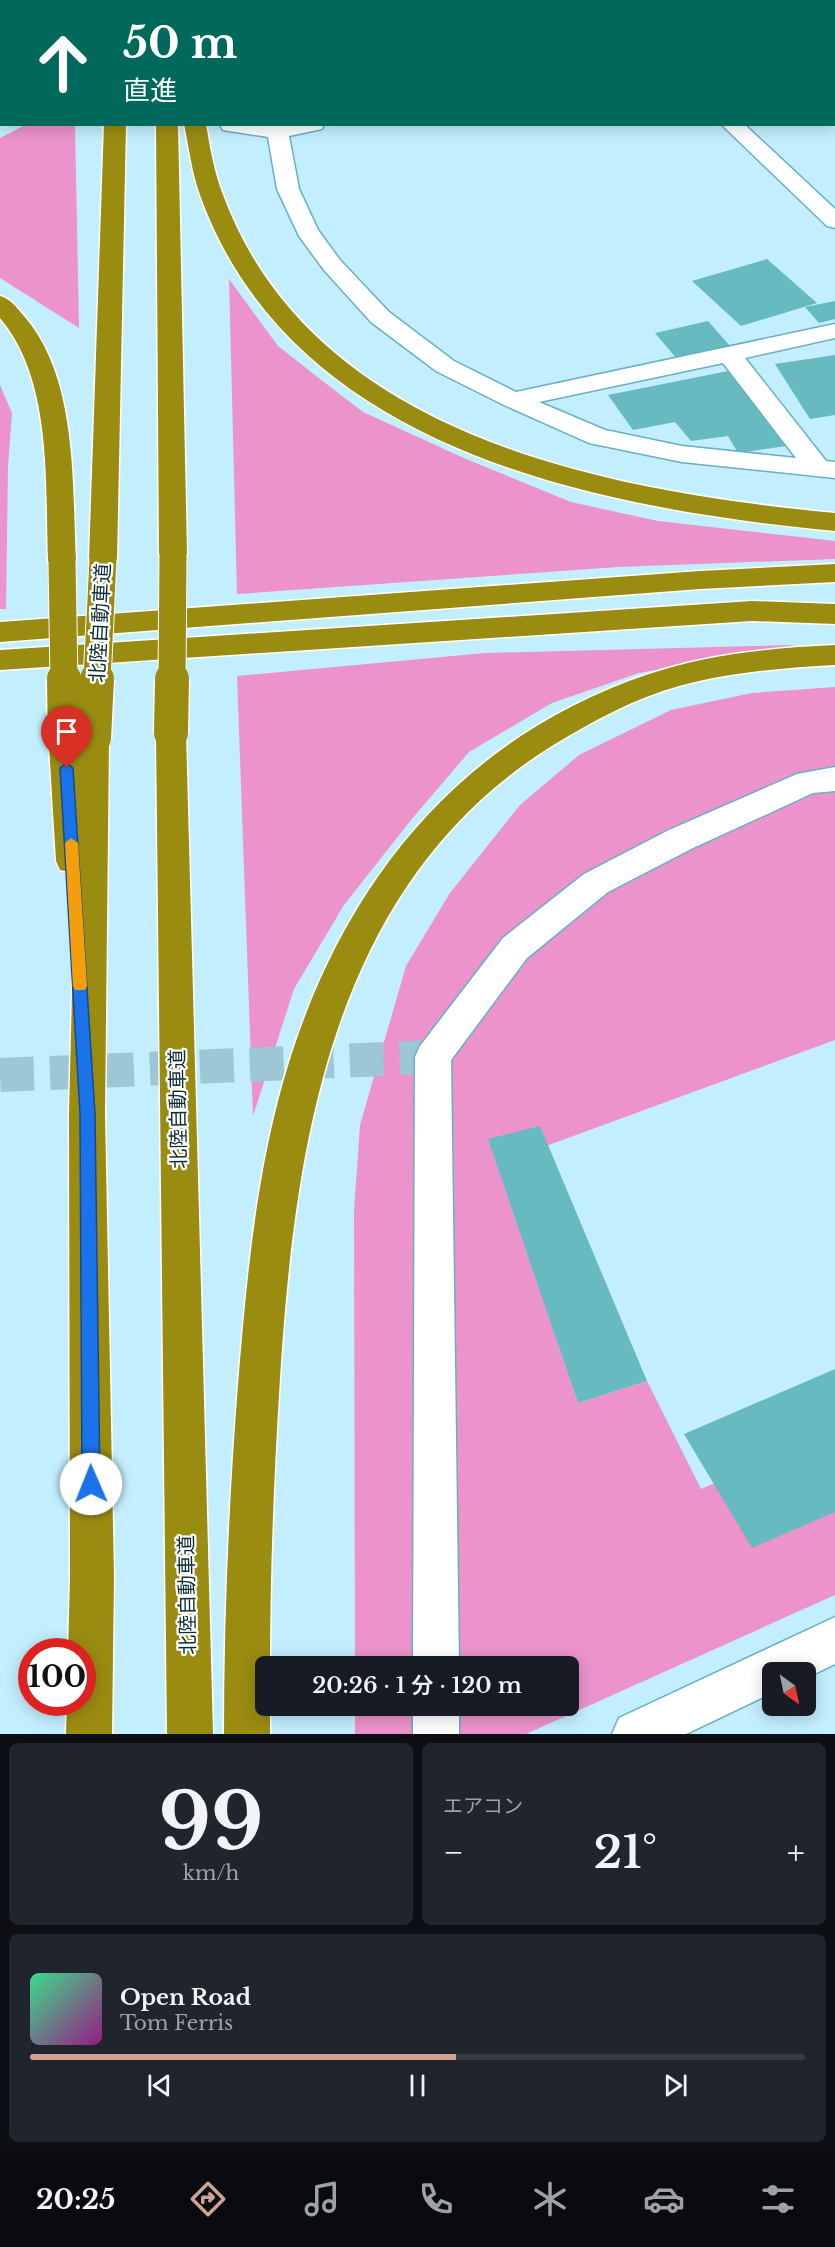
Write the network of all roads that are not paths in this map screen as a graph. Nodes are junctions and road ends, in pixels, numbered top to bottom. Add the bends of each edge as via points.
1 (115, 126) edge
2 (167, 126) edge
3 (195, 126) edge
4 (254, 126) edge
5 (295, 126) edge
6 (733, 126) edge
7 (276, 128) edge
8 (835, 221) edge
9 (0, 303) edge
10 (835, 331) edge
11 (729, 354) junction
12 (513, 400) junction
13 (827, 469) edge
14 (835, 522) edge
15 (835, 573) edge
16 (835, 614) edge
17 (0, 632) edge
18 (835, 655) edge
19 (0, 660) edge
20 (80, 741) junction
21 (835, 780) edge
22 (835, 1640) edge
23 (436, 1656) edge
24 (436, 1716) edge
25 (89, 1734) edge
26 (190, 1734) edge
27 (247, 1734) edge
28 (436, 1734) edge
29 (635, 1734) edge

1 - 20 highway, 北陸自動車道, bridge via 103,560
2 - 26 highway, 北陸自動車道, bridge via 173,554 171,734
3 - 14 highway via 214,202 249,268 297,329 328,360 368,388 459,438 512,460 575,479 698,507
4 - 7 street
5 - 7 street
6 - 8 street
7 - 12 street via 288,189 307,231 332,265 380,317 445,366
9 - 20 highway, bridge via 27,338 47,386 54,427 62,561
10 - 11 street
11 - 12 street
11 - 13 street
12 - 13 street via 598,437 682,454
15 - 17 highway
16 - 19 highway via 752,611
18 - 27 highway via 775,658 658,682 557,726 513,753 472,786 435,824 369,916 312,1047 289,1131 273,1225 252,1486
20 - 25 highway via 92,1577
21 - 23 street via 808,782 681,839 596,883 515,948 432,1057
22 - 29 street
24 - 28 street

